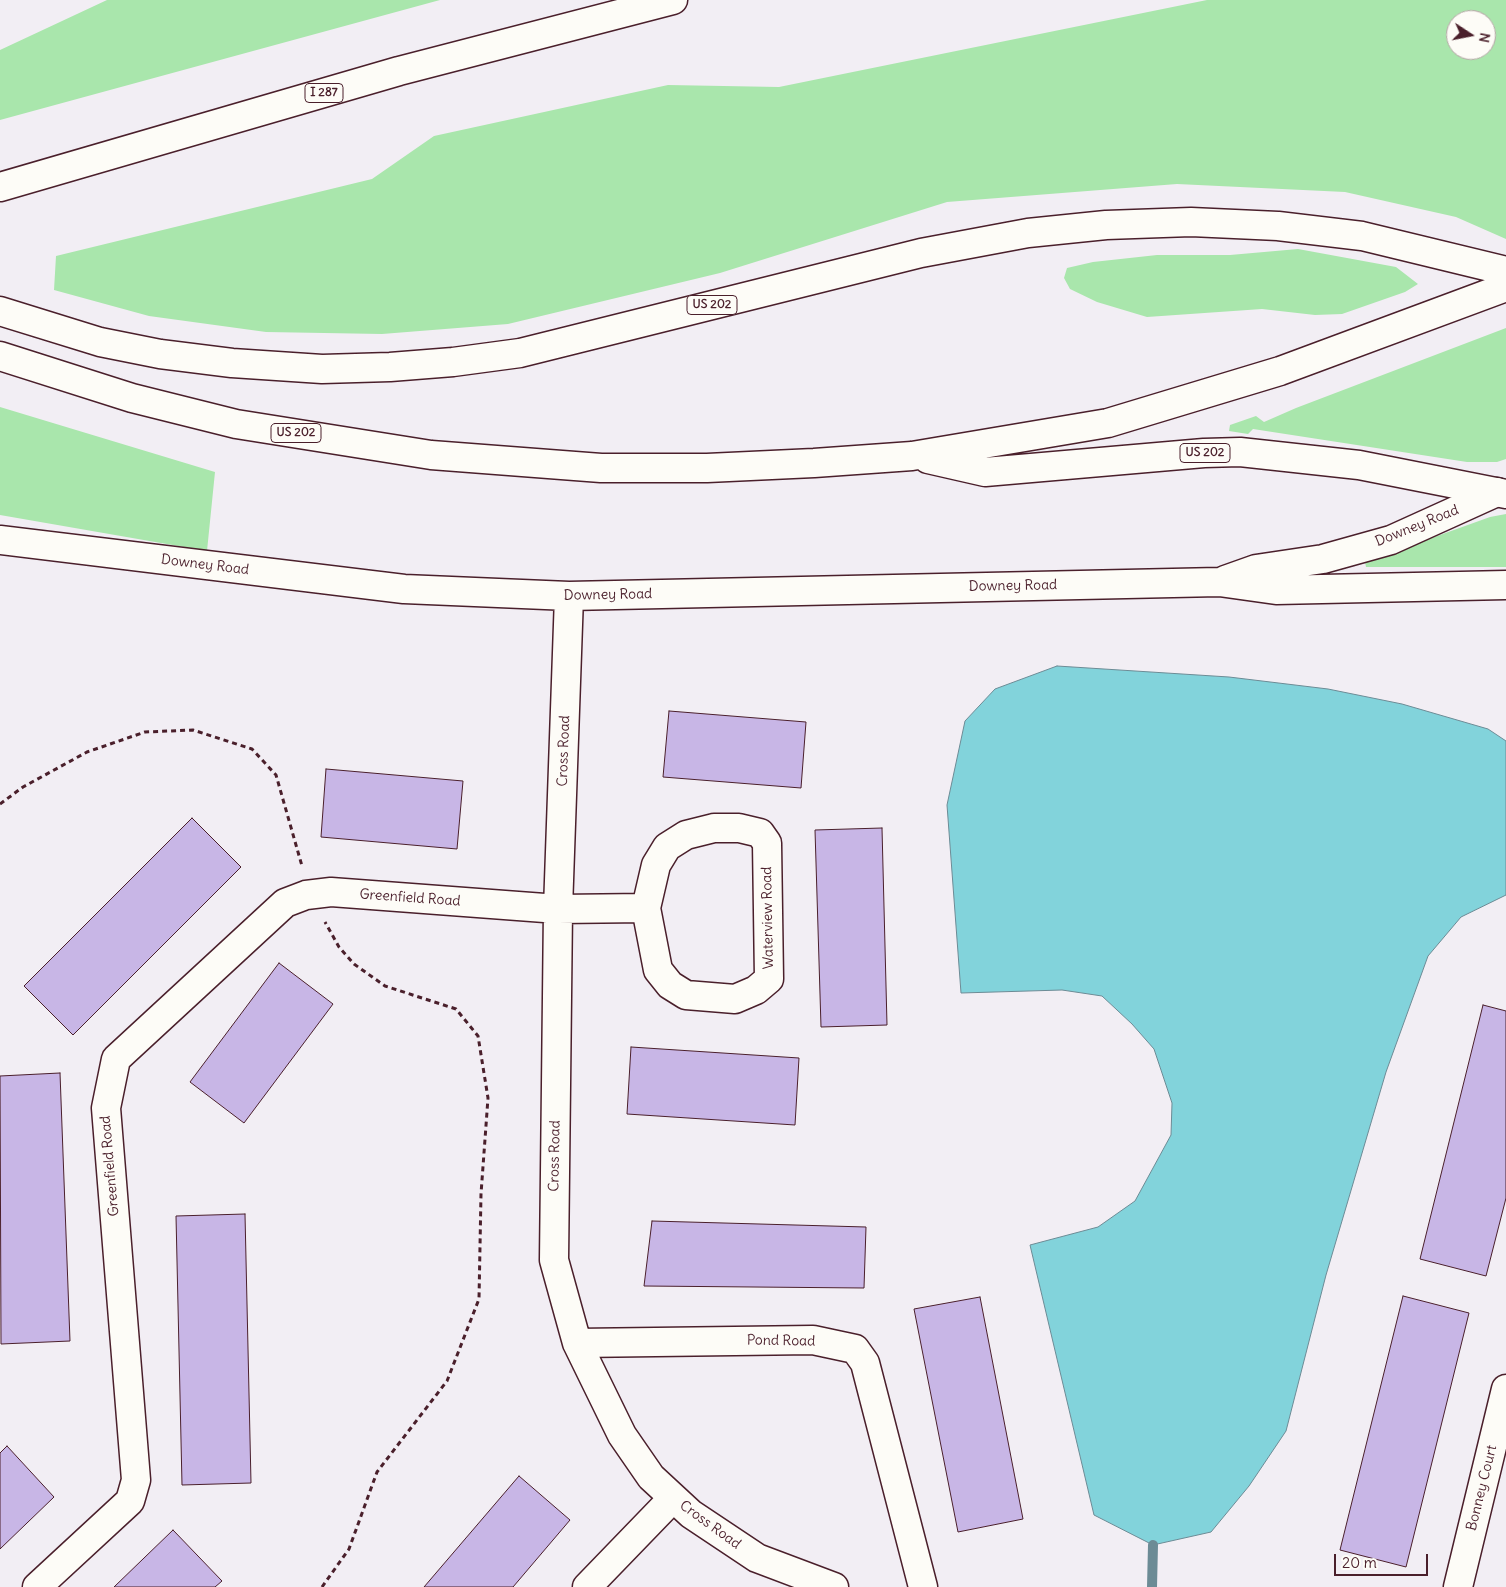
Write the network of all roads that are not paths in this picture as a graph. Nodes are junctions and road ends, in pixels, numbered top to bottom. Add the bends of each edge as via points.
1 (673, 0) edge
2 (0, 187) edge
3 (1506, 271) edge
4 (1506, 287) edge
5 (0, 312) edge
6 (0, 356) edge
7 (912, 456) junction
8 (1503, 491) edge
9 (0, 540) edge
10 (1219, 582) junction
11 (1506, 585) edge
12 (569, 596) junction
13 (646, 908) junction
14 (558, 909) junction
15 (577, 1343) junction
16 (1506, 1389) edge
17 (673, 1498) junction
18 (37, 1587) edge
19 (587, 1587) edge
20 (834, 1587) edge
21 (923, 1587) edge
22 (1458, 1587) edge

1 - 2 main road, I 287 via 399,71
3 - 5 main road, US 202 via 1427,250 1344,234 1278,226 1190,222 1106,225 1028,232 921,253 520,353 390,368 322,369 160,354 100,342
4 - 7 main road via 1280,371 1108,423
6 - 7 main road, US 202 via 132,398 236,424 432,455 601,468 707,468
7 - 8 main road, US 202 via 985,472 1240,452 1359,465
8 - 10 main road, Downey Road via 1391,540 1323,559 1256,569
9 - 12 main road, Downey Road via 404,589
10 - 11 main road, Downey Road via 1276,590
10 - 12 main road, Downey Road
12 - 14 main road, Cross Road
13 - 13 main road, Waterview Road via 658,970 670,985 686,995 735,999 756,990 769,979 767,843 760,833 739,828 714,828 686,835 666,847 656,865
13 - 14 main road
14 - 15 main road, Cross Road via 554,1260
14 - 18 main road, Greenfield Road via 331,892 285,903 116,1059 106,1108 136,1480 130,1502
15 - 17 main road, Cross Road via 622,1435 651,1477
15 - 21 main road, Pond Road via 813,1340 855,1349 865,1363
16 - 22 main road, Bonney Court
17 - 19 main road
17 - 20 main road, Cross Road via 691,1514 757,1558

